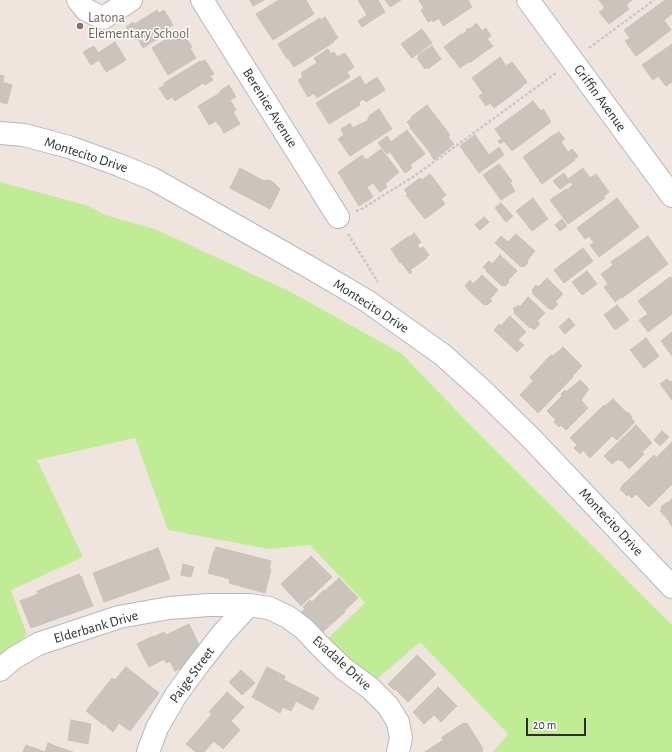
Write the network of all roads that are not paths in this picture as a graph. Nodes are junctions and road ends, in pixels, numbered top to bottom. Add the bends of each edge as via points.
1 (78, 0) edge
2 (131, 0) edge
3 (202, 0) edge
4 (528, 0) edge
5 (0, 133) edge
6 (672, 196) edge
7 (338, 217) road end
8 (672, 587) edge
9 (249, 605) junction
10 (0, 670) edge
11 (148, 752) edge
12 (398, 752) edge

1 - 2 street via 86,10 103,18
3 - 7 street, Berenice Avenue
4 - 6 street, Griffin Avenue
5 - 8 street, Montecito Drive via 24,135 68,147 153,179 367,301 442,355 484,392
9 - 10 street, Elderbank Drive via 169,608 119,618 38,644
9 - 11 street, Paige Street via 223,633 176,695 157,728
9 - 12 street, Evadale Drive via 269,608 288,617 304,629 344,669 370,688 388,706 398,722 401,738

